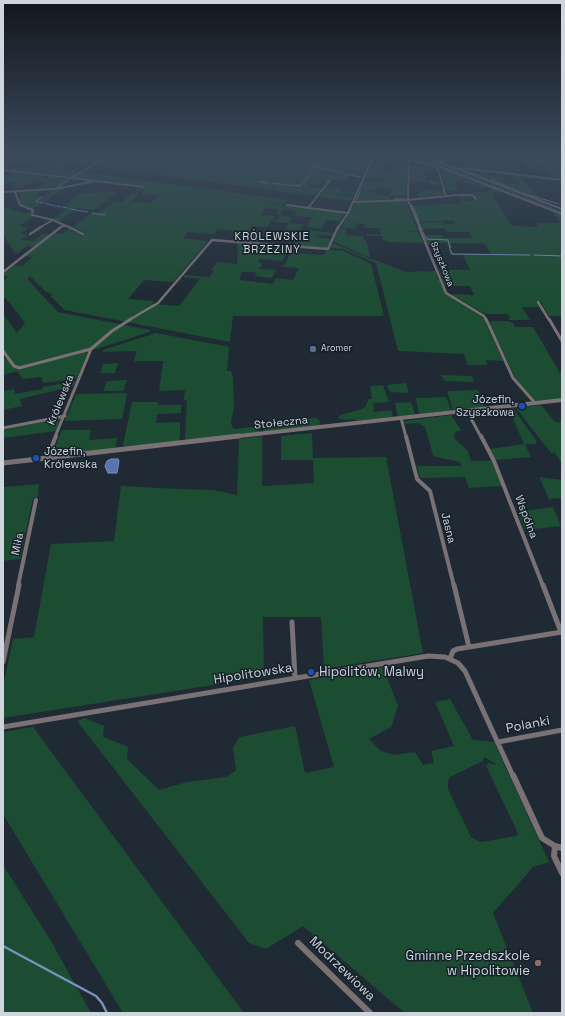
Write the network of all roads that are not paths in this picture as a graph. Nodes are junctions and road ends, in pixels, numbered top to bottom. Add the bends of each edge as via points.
1 (19, 202) edge
2 (312, 202) edge
3 (353, 202) edge
4 (409, 202) edge
5 (532, 202) edge
6 (545, 202) edge
7 (287, 205) dead end
8 (308, 208) junction
9 (562, 209) edge
10 (348, 213) junction
11 (562, 214) edge
12 (53, 220) junction
13 (64, 225) junction
14 (30, 234) dead end
15 (83, 234) dead end
16 (3, 272) edge
17 (538, 302) dead end
18 (562, 341) edge
19 (91, 349) junction
20 (3, 351) edge
21 (562, 400) edge
22 (535, 403) junction
23 (467, 411) junction
24 (65, 416) junction
25 (401, 418) junction
26 (3, 428) edge
27 (47, 458) junction
28 (3, 463) edge
29 (36, 500) dead end
30 (292, 622) dead end
31 (561, 632) edge
32 (468, 647) junction
33 (450, 659) junction
34 (3, 662) edge
35 (295, 678) junction
36 (3, 727) edge
37 (562, 730) edge
38 (498, 742) junction
39 (555, 846) junction
40 (562, 848) edge
41 (562, 873) edge
42 (298, 943) dead end
43 (370, 1013) edge

1 - 12 street via 32,210 32,215
2 - 8 street
3 - 10 street
4 - 22 street, Szyszkowa via 446,293 484,316 513,378
5 - 11 street
6 - 9 street
7 - 8 street
8 - 10 street
10 - 19 street via 329,248 326,249 212,240 158,303 112,331
12 - 13 street
12 - 14 street
13 - 15 street
13 - 16 street
17 - 18 street
19 - 20 street via 19,368 14,366
19 - 24 street, Królewska
21 - 22 street, Stołeczna
22 - 23 street, Stołeczna
23 - 25 street, Stołeczna
23 - 31 street, Wspólna via 494,461
24 - 26 street
24 - 27 street, Królewska
25 - 27 street, Stołeczna
25 - 32 street, Jasna via 417,479 430,492
27 - 28 street, Stołeczna
29 - 34 street, Miła
30 - 35 street
31 - 32 street
32 - 33 street via 454,651
33 - 35 street, Hipolitowska via 428,656
33 - 38 street via 465,671
35 - 36 street, Hipolitowska
37 - 38 street, Polanki
38 - 39 street via 542,838
39 - 40 street
39 - 41 street via 554,856
42 - 43 street, Modrzewiowa

